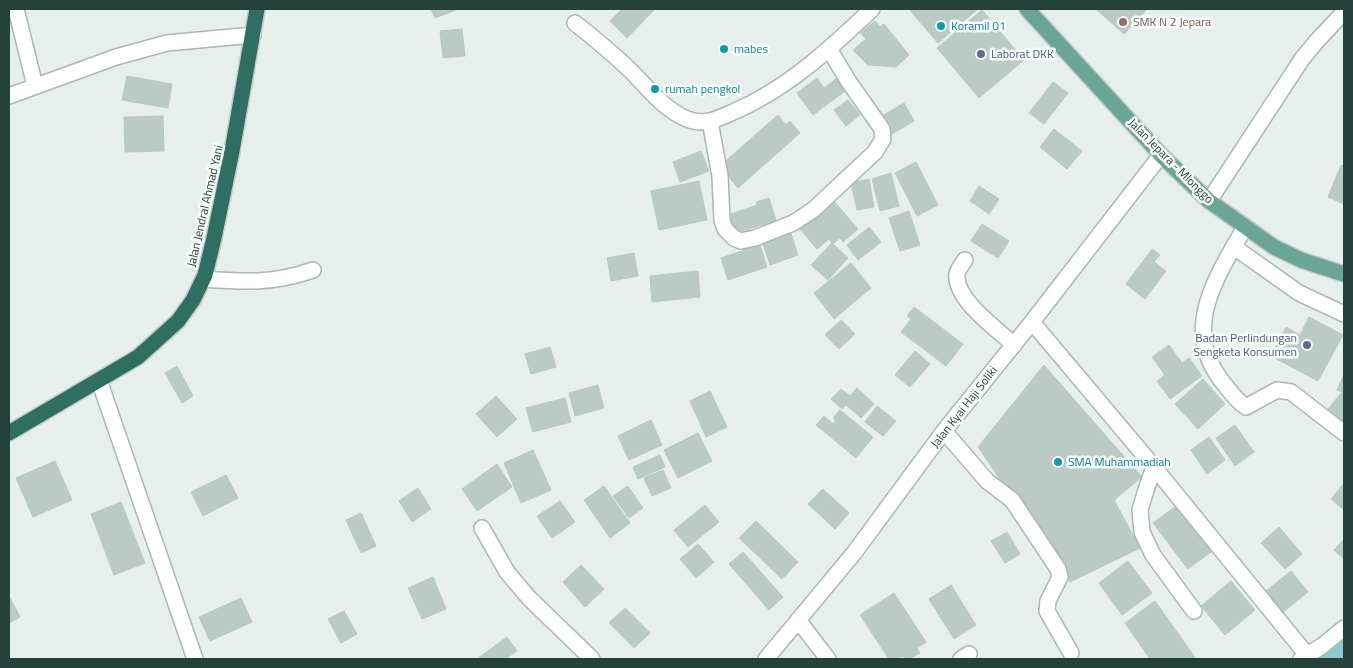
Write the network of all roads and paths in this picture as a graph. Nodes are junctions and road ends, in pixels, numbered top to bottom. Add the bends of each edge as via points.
1 (16, 9) edge
2 (257, 9) edge
3 (872, 9) edge
4 (1027, 9) edge
5 (1344, 12) edge
6 (575, 23) dead end
7 (253, 35) junction
8 (829, 49) junction
9 (35, 86) junction
10 (9, 96) edge
11 (710, 121) junction
12 (1161, 155) junction
13 (1209, 201) junction
14 (1245, 227) junction
15 (1234, 247) junction
16 (965, 260) dead end
17 (313, 270) dead end
18 (1344, 274) edge
19 (203, 279) junction
20 (1344, 314) edge
21 (1032, 322) junction
22 (1014, 345) junction
23 (99, 380) junction
24 (944, 431) junction
25 (9, 432) edge
26 (1344, 433) edge
27 (1154, 467) junction
28 (482, 528) dead end
29 (1194, 611) dead end
30 (798, 620) junction
31 (1344, 628) edge
32 (1071, 653) dead end
33 (1304, 657) edge
34 (195, 659) edge
35 (592, 659) edge
36 (766, 659) edge
37 (828, 659) edge

1 - 9 street
2 - 7 highway, Jalan Jendral Ahmad Yani
3 - 8 street
4 - 12 main road, Jalan Jepara - Mlonggo
5 - 13 street via 1302,59
6 - 11 street via 681,116 694,122
7 - 9 street via 167,43
7 - 19 highway, Jalan Jendral Ahmad Yani via 232,151
8 - 11 street via 789,82 753,104
8 - 11 street via 882,129 883,139 874,152 813,210 793,223 741,241 725,229
9 - 10 street
12 - 13 main road, Jalan Jepara - Mlonggo
12 - 21 street, Jalan Kyai Haji Soliki
13 - 14 main road, Jalan Jepara - Mlonggo
14 - 15 street
14 - 18 main road, Jalan Jepara - Mlonggo via 1300,260
15 - 20 street via 1299,293
15 - 26 street via 1207,300 1204,315 1203,340 1212,367 1235,398 1246,407 1277,390 1291,392
16 - 22 street via 957,272 963,294
17 - 19 street via 271,281
19 - 23 highway, Jalan Jendral Ahmad Yani via 193,300 166,333 138,357
21 - 22 street, Jalan Kyai Haji Soliki
21 - 27 street
22 - 24 street, Jalan Kyai Haji Soliki
23 - 25 highway, Jalan Jendral Ahmad Yani
23 - 34 street
24 - 30 street, Jalan Kyai Haji Soliki via 854,553
24 - 32 street via 987,481 1012,500 1058,569 1060,577 1048,601 1047,611
27 - 29 street via 1140,510 1142,532 1153,555
27 - 33 street
28 - 35 street via 528,598
30 - 36 street, Jalan Kyai Haji Soliki
30 - 37 street
31 - 33 street

